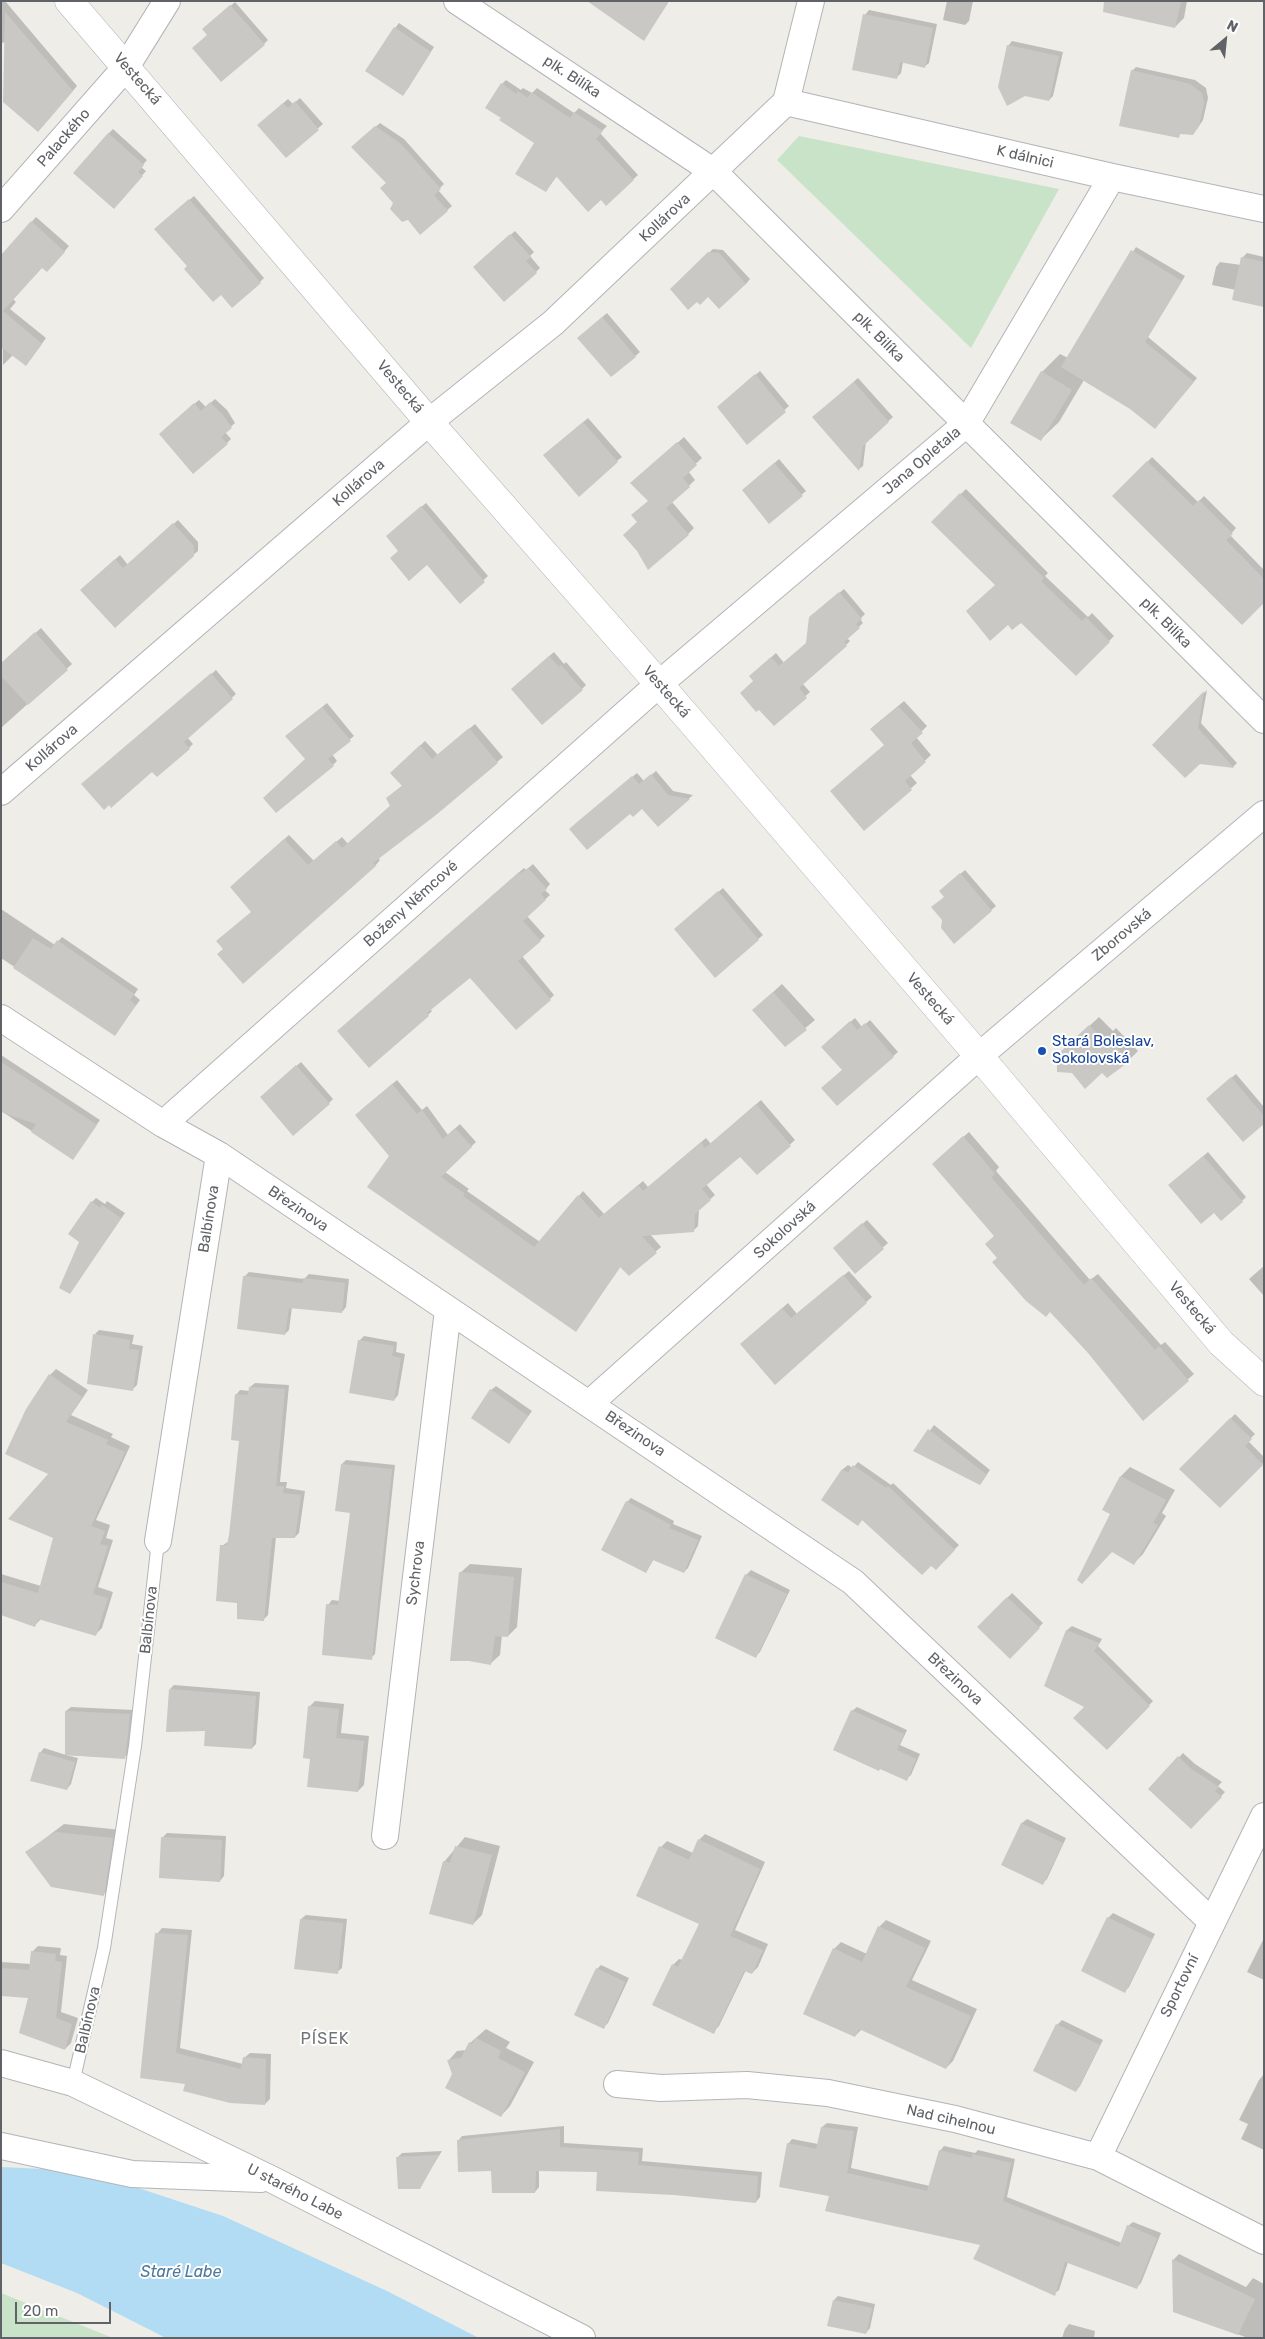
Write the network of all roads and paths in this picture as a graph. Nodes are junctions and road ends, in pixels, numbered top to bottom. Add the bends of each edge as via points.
1 (69, 1) edge
2 (167, 1) edge
3 (457, 1) edge
4 (811, 1) edge
5 (126, 67) junction
6 (786, 102) junction
7 (714, 172) junction
8 (1112, 178) junction
9 (1, 209) edge
10 (1264, 209) edge
11 (429, 422) junction
12 (966, 424) junction
13 (659, 684) junction
14 (1264, 720) edge
15 (1, 792) edge
16 (1264, 814) edge
17 (1, 1018) edge
18 (980, 1056) junction
19 (163, 1124) junction
20 (219, 1155) junction
21 (448, 1310) junction
22 (1264, 1382) edge
23 (590, 1403) junction
24 (158, 1541) joint
25 (1264, 1816) edge
26 (385, 1836) dead end
27 (1212, 1922) junction
28 (1, 2063) edge
29 (73, 2083) junction
30 (617, 2084) dead end
31 (1, 2146) edge
32 (1098, 2157) junction
33 (271, 2179) junction
34 (1264, 2241) edge
35 (582, 2338) edge

1 - 5 street, Vestecká
2 - 5 street, Palackého
3 - 7 street, plk. Bilíka
4 - 6 street
5 - 9 street, Palackého
5 - 11 street, Vestecká
6 - 7 street, Kollárova
6 - 8 street, K dálnici
7 - 11 street, Kollárova via 553,323
7 - 12 street, plk. Bilíka
8 - 10 street, K dálnici
8 - 12 street, Jana Opletala
11 - 13 street, Vestecká
11 - 15 street, Kollárova
12 - 13 street, Jana Opletala
12 - 14 street, plk. Bilíka
13 - 18 street, Vestecká
13 - 19 street, Boženy Němcové
16 - 18 street, Zborovská
17 - 19 street, Březinova
18 - 22 street, Vestecká via 1221,1343
18 - 23 street, Sokolovská
19 - 20 street, Březinova
20 - 21 street, Březinova
20 - 24 street, Balbínova
21 - 23 street, Březinova
21 - 26 street, Sychrova
23 - 27 street, Březinova via 853,1582
24 - 29 lane, Balbínova via 135,1746 104,1948
25 - 27 street, Sportovní
27 - 32 street, Sportovní
28 - 29 street, U starého Labe
29 - 33 street, U starého Labe
30 - 32 street, Nad cihelnou via 661,2088 747,2084 828,2093 955,2120
31 - 33 street via 132,2174
32 - 34 street, Nad cihelnou
33 - 35 street, U starého Labe

